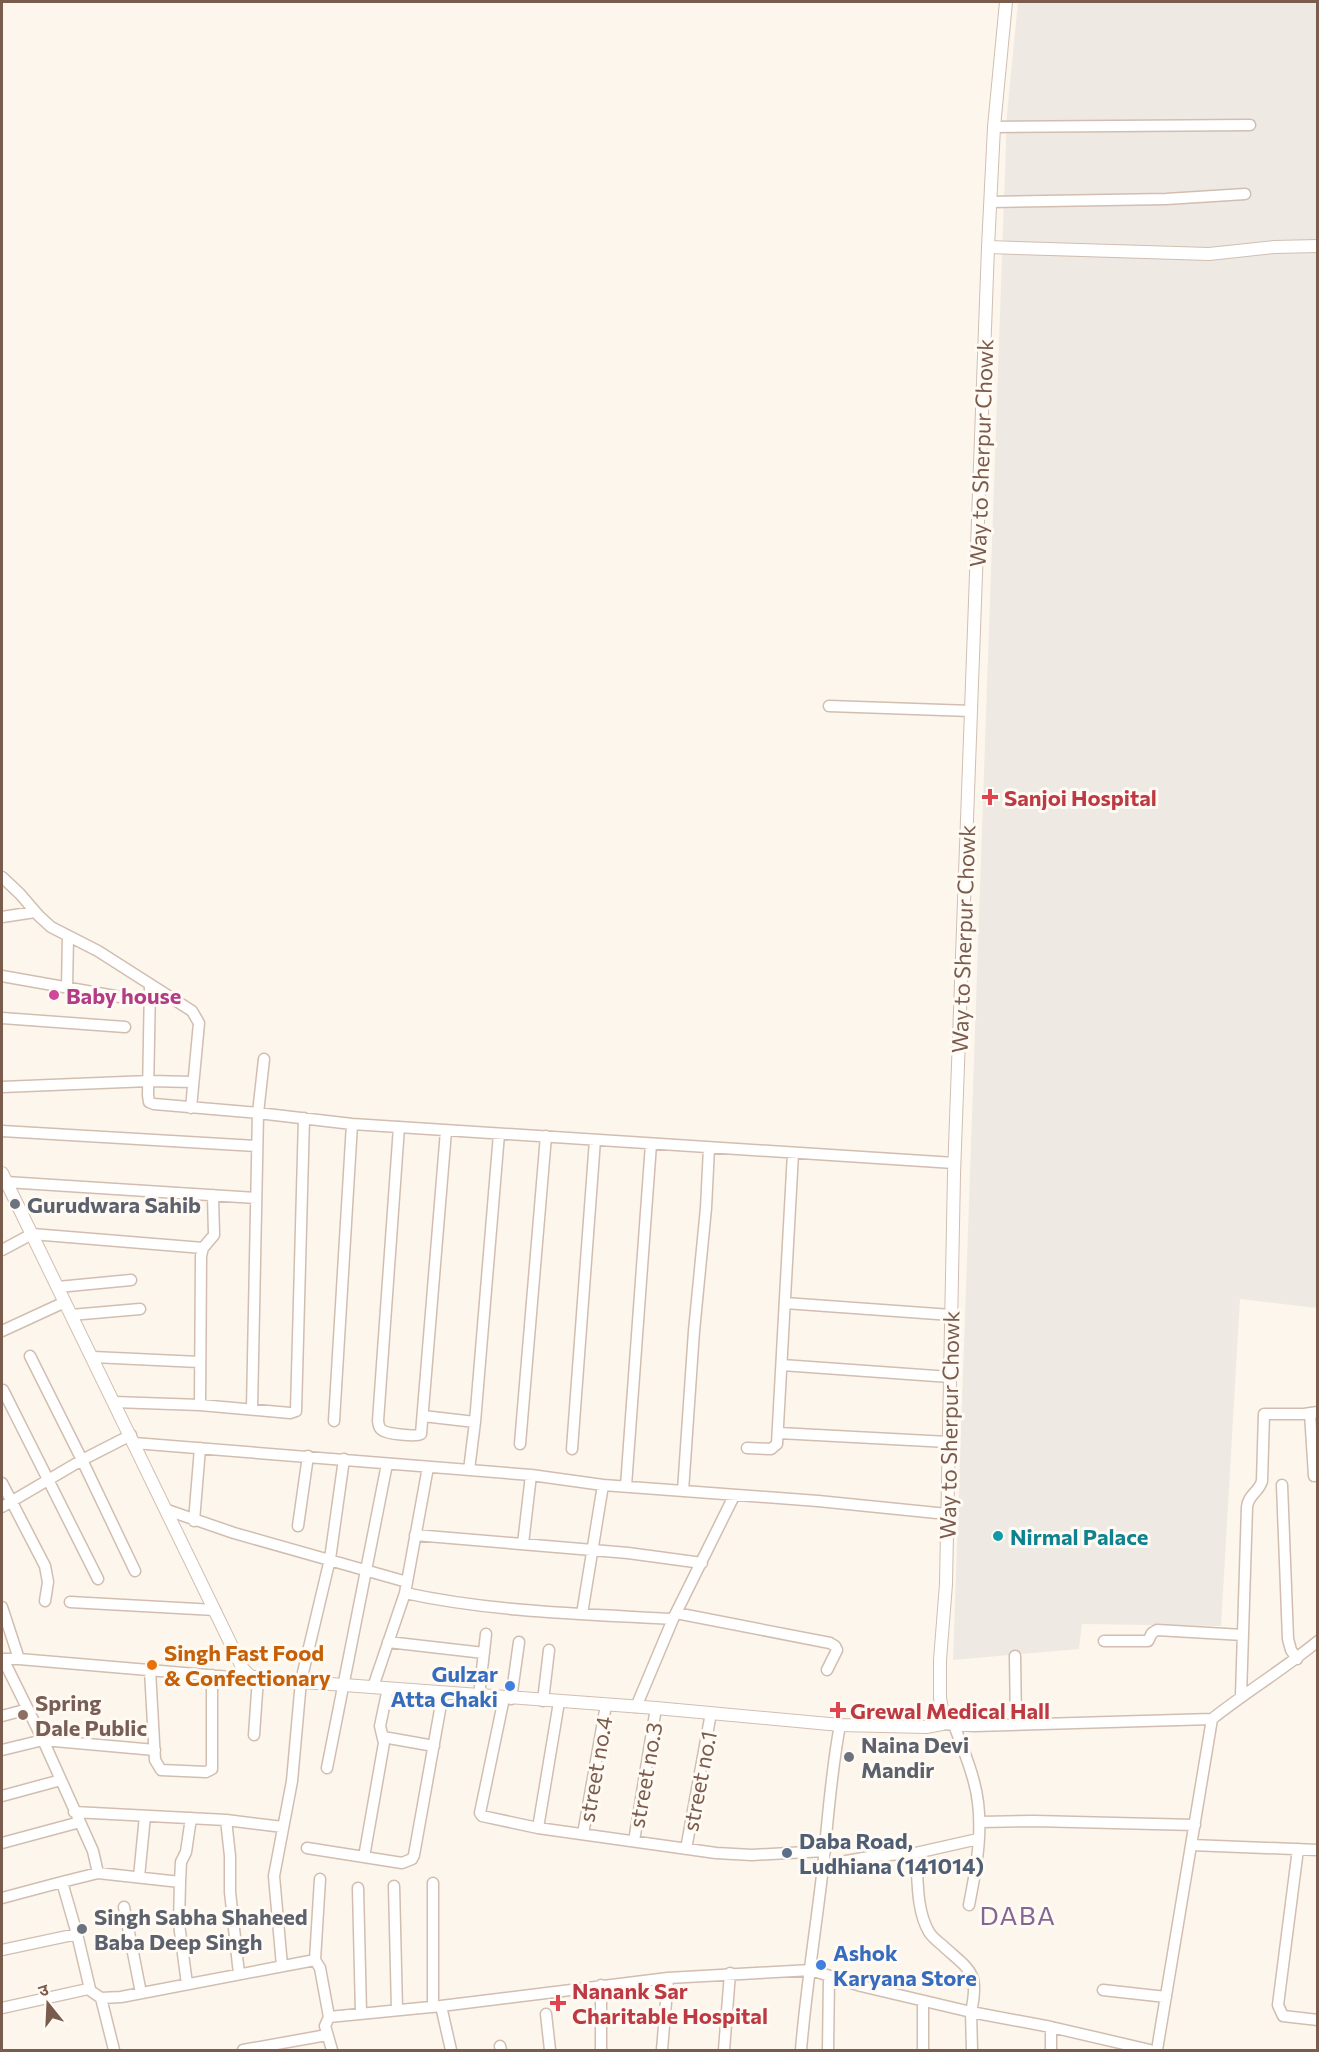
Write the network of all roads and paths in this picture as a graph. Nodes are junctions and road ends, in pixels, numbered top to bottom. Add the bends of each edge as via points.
1 (1006, 2) edge
2 (1250, 125) dead end
3 (994, 128) junction
4 (1245, 194) dead end
5 (991, 202) junction
6 (1317, 246) edge
7 (988, 247) junction
8 (829, 706) dead end
9 (970, 711) junction
10 (2, 877) edge
11 (35, 912) junction
12 (2, 917) edge
13 (68, 936) junction
14 (2, 976) edge
15 (150, 984) junction
16 (67, 988) junction
17 (126, 998) dead end
18 (2, 1018) edge
19 (126, 1027) dead end
20 (264, 1059) dead end
21 (149, 1081) junction
22 (193, 1082) junction
23 (2, 1087) edge
24 (191, 1108) junction
25 (258, 1113) junction
26 (304, 1118) junction
27 (352, 1124) junction
28 (399, 1127) junction
29 (2, 1131) edge
30 (446, 1131) junction
31 (499, 1134) junction
32 (546, 1136) junction
33 (595, 1140) junction
34 (651, 1144) junction
35 (257, 1146) junction
36 (709, 1148) junction
37 (794, 1153) junction
38 (954, 1163) junction
39 (3, 1177) edge
40 (213, 1195) junction
41 (256, 1198) junction
42 (32, 1234) junction
43 (203, 1248) junction
44 (2, 1250) edge
45 (131, 1280) dead end
46 (58, 1287) junction
47 (65, 1302) junction
48 (786, 1303) junction
49 (140, 1309) dead end
50 (71, 1315) junction
51 (951, 1315) junction
52 (2, 1331) edge
53 (30, 1356) dead end
54 (93, 1357) junction
55 (199, 1362) junction
56 (782, 1365) junction
57 (950, 1377) junction
58 (3, 1390) dead end
59 (114, 1402) junction
60 (200, 1405) junction
61 (252, 1409) junction
62 (1313, 1413) edge
63 (423, 1416) junction
64 (334, 1421) dead end
65 (475, 1422) junction
66 (779, 1433) junction
67 (132, 1439) junction
68 (948, 1442) junction
69 (520, 1444) dead end
70 (200, 1448) junction
71 (747, 1448) dead end
72 (572, 1449) dead end
73 (308, 1456) junction
74 (344, 1459) junction
75 (82, 1460) junction
76 (387, 1464) junction
77 (428, 1467) junction
78 (469, 1470) junction
79 (531, 1475) junction
80 (1314, 1476) dead end
81 (48, 1479) junction
82 (2, 1483) edge
83 (603, 1485) junction
84 (1282, 1485) dead end
85 (626, 1486) junction
86 (683, 1491) junction
87 (734, 1496) junction
88 (6, 1504) edge
89 (166, 1510) junction
90 (947, 1514) junction
91 (194, 1521) junction
92 (298, 1526) dead end
93 (415, 1535) junction
94 (523, 1544) junction
95 (593, 1551) junction
96 (330, 1559) junction
97 (702, 1563) junction
98 (135, 1571) dead end
99 (367, 1572) junction
100 (98, 1579) dead end
101 (406, 1587) junction
102 (45, 1601) dead end
103 (70, 1602) dead end
104 (2, 1607) edge
105 (215, 1610) junction
106 (582, 1614) junction
107 (674, 1616) junction
108 (486, 1635) dead end
109 (1243, 1635) junction
110 (1104, 1641) dead end
111 (1317, 1641) edge
112 (388, 1642) junction
113 (519, 1642) dead end
114 (549, 1650) dead end
115 (484, 1653) junction
116 (1015, 1656) dead end
117 (2, 1659) edge
118 (19, 1659) junction
119 (1297, 1659) junction
120 (150, 1670) junction
121 (827, 1670) dead end
122 (212, 1676) junction
123 (254, 1677) junction
124 (301, 1681) junction
125 (343, 1685) junction
126 (373, 1687) junction
127 (388, 1689) junction
128 (443, 1693) junction
129 (479, 1696) junction
130 (1241, 1696) junction
131 (507, 1699) junction
132 (543, 1701) junction
133 (559, 1702) junction
134 (606, 1705) junction
135 (636, 1707) junction
136 (656, 1708) junction
137 (28, 1709) junction
138 (711, 1713) junction
139 (2, 1716) edge
140 (1212, 1719) junction
141 (1016, 1724) junction
142 (840, 1725) junction
143 (948, 1725) junction
144 (254, 1735) dead end
145 (383, 1737) junction
146 (43, 1740) junction
147 (434, 1746) junction
148 (2, 1750) edge
149 (155, 1750) junction
150 (327, 1768) dead end
151 (61, 1780) junction
152 (2, 1796) edge
153 (145, 1816) junction
154 (77, 1817) junction
155 (191, 1818) junction
156 (226, 1820) junction
157 (980, 1822) junction
158 (1195, 1825) junction
159 (283, 1827) junction
160 (538, 1828) junction
161 (584, 1834) junction
162 (978, 1839) junction
163 (634, 1841) junction
164 (2, 1843) edge
165 (1191, 1845) junction
166 (307, 1848) dead end
167 (686, 1849) junction
168 (1298, 1849) junction
169 (1317, 1850) edge
170 (825, 1851) junction
171 (916, 1853) junction
172 (364, 1857) junction
173 (824, 1865) junction
174 (99, 1873) junction
175 (139, 1877) junction
176 (321, 1879) dead end
177 (62, 1882) junction
178 (180, 1882) junction
179 (433, 1883) dead end
180 (394, 1886) dead end
181 (358, 1888) dead end
182 (2, 1898) edge
183 (969, 1905) dead end
184 (124, 1907) dead end
185 (77, 1934) junction
186 (2, 1950) edge
187 (315, 1960) junction
188 (282, 1966) junction
189 (811, 1970) junction
190 (730, 1973) junction
191 (239, 1974) junction
192 (829, 1977) junction
193 (668, 1978) junction
194 (187, 1984) junction
195 (601, 1986) junction
196 (90, 1989) junction
197 (1103, 1990) dead end
198 (141, 1992) junction
199 (1166, 1997) junction
200 (101, 1998) junction
201 (923, 2001) junction
202 (437, 2007) junction
203 (2, 2008) edge
204 (397, 2010) junction
205 (971, 2012) junction
206 (361, 2013) junction
207 (546, 2014) dead end
208 (329, 2017) junction
209 (1317, 2020) edge
210 (1051, 2027) junction
211 (327, 2035) junction
212 (1129, 2048) edge
213 (114, 2050) edge
214 (243, 2050) edge
215 (332, 2050) edge
216 (451, 2050) edge
217 (550, 2050) edge
218 (601, 2050) edge
219 (662, 2050) edge
220 (724, 2050) edge
221 (801, 2050) edge
222 (828, 2050) edge
223 (923, 2050) edge
224 (972, 2050) edge
225 (1052, 2050) edge
226 (1150, 2050) edge
227 (1157, 2050) edge

1 - 3 street, Way to Sherpur Chowk
2 - 3 street
3 - 5 street, Way to Sherpur Chowk
4 - 5 street
5 - 7 street, Way to Sherpur Chowk
6 - 7 street via 1209,254
7 - 9 street, Way to Sherpur Chowk
8 - 9 street
9 - 38 street, Way to Sherpur Chowk
10 - 11 street
11 - 12 street
11 - 13 street
13 - 15 street
13 - 16 street
14 - 16 street
15 - 21 street
15 - 22 street via 196,1016
16 - 17 street
18 - 19 street
20 - 25 street
21 - 22 street
21 - 23 street
21 - 24 street via 151,1103
22 - 24 street
24 - 25 street
25 - 26 street
25 - 35 street
26 - 27 street
26 - 61 street via 297,1408 293,1413
27 - 28 street
27 - 64 street
28 - 30 street
28 - 63 street via 379,1426 384,1431 419,1436
29 - 35 street
30 - 31 street
30 - 63 street
31 - 32 street
31 - 65 street
32 - 33 street
32 - 69 street
33 - 34 street
33 - 72 street
34 - 36 street
34 - 85 street
35 - 41 street
36 - 37 street
36 - 86 street
37 - 38 street
37 - 48 street
38 - 51 street, Way to Sherpur Chowk
39 - 40 street
39 - 42 street
40 - 41 street
40 - 43 street via 214,1235
41 - 61 street
42 - 43 street
42 - 44 street
42 - 46 street
43 - 55 street
45 - 46 street
46 - 47 street
47 - 50 street
47 - 52 street
48 - 51 street
48 - 56 street
49 - 50 street
50 - 54 street
51 - 57 street, Way to Sherpur Chowk
53 - 75 street
54 - 55 street
54 - 59 street
55 - 60 street
56 - 57 street
56 - 66 street
57 - 68 street, Way to Sherpur Chowk
58 - 81 street
59 - 60 street
59 - 67 street
60 - 61 street
62 - 80 street
62 - 109 street via 1264,1414 1262,1481 1247,1507
63 - 65 street
65 - 78 street
66 - 68 street
66 - 71 street via 775,1448
67 - 70 street
67 - 75 street
67 - 89 street
68 - 90 street, Way to Sherpur Chowk
70 - 73 street
70 - 91 street
73 - 74 street
73 - 92 street
74 - 76 street
74 - 96 street
75 - 81 street
75 - 98 street
76 - 77 street
76 - 99 street
77 - 78 street
77 - 93 street
78 - 79 street
79 - 83 street
79 - 94 street
81 - 88 street
81 - 100 street
82 - 88 street
83 - 85 street
83 - 95 street
84 - 119 street via 1288,1639
85 - 86 street
86 - 87 street
87 - 90 street
87 - 97 street
88 - 102 street via 45,1566
89 - 91 street
89 - 105 street
90 - 143 street, Way to Sherpur Chowk via 940,1698
91 - 96 street
93 - 94 street
93 - 101 street
94 - 95 street
95 - 97 street
95 - 106 street
96 - 99 street
96 - 124 street
97 - 107 street
99 - 101 street
99 - 125 street
101 - 106 street via 466,1604
101 - 112 street
103 - 105 street
104 - 118 street
105 - 123 street via 243,1669
106 - 107 street
107 - 121 street via 830,1643 837,1650
107 - 135 street
108 - 115 street
109 - 110 street via 1157,1630 1148,1641
109 - 130 street
111 - 119 street
112 - 115 street
112 - 126 street
113 - 131 street
114 - 132 street
115 - 129 street
116 - 141 street
117 - 118 street
117 - 137 street
118 - 120 street
119 - 130 street
120 - 122 street
120 - 149 street
122 - 123 street
122 - 149 street via 212,1769 160,1770
123 - 124 street
123 - 144 street
124 - 125 street
124 - 159 street via 292,1781
125 - 126 street
125 - 150 street
126 - 127 street
127 - 128 street
127 - 145 street via 380,1726
128 - 129 street
128 - 147 street
129 - 131 street
130 - 140 street
131 - 132 street
131 - 160 street via 480,1813 483,1817
132 - 133 street
133 - 134 street
133 - 160 street
134 - 135 street
134 - 161 street, street no.4
135 - 136 street
136 - 138 street
136 - 163 street, street no.3
137 - 139 street
137 - 146 street
138 - 142 street
138 - 167 street, street no.1
140 - 141 street
140 - 158 street
141 - 143 street
142 - 143 street
142 - 170 street
143 - 157 street via 974,1781
145 - 147 street
145 - 172 street
146 - 148 street
146 - 149 street
146 - 151 street
147 - 172 street via 412,1859 402,1863
151 - 152 street
151 - 154 street
153 - 154 street
153 - 155 street
153 - 175 street
154 - 164 street
154 - 174 street
155 - 156 street
155 - 178 street
156 - 159 street
156 - 191 street
157 - 158 street
157 - 162 street
158 - 165 street
159 - 188 street via 274,1876
160 - 161 street
161 - 163 street
162 - 171 street
162 - 183 street
163 - 167 street
165 - 168 street
165 - 199 street
166 - 172 street
167 - 170 street via 752,1855
168 - 169 street
168 - 209 street via 1278,2005 1282,2016
170 - 173 street
171 - 173 street
171 - 205 street via 923,1918 930,1934 973,1977 976,1991
173 - 189 street
174 - 175 street
174 - 177 street
175 - 178 street
176 - 187 street
177 - 182 street
177 - 185 street
178 - 194 street via 179,1924
179 - 202 street
180 - 204 street
181 - 206 street
184 - 198 street
185 - 186 street
185 - 196 street
187 - 188 street
187 - 208 street
188 - 191 street
189 - 190 street
189 - 192 street
189 - 221 street
190 - 193 street
190 - 220 street
191 - 194 street
192 - 201 street
192 - 222 street
193 - 195 street
193 - 219 street
194 - 198 street
195 - 202 street
195 - 218 street
196 - 200 street
196 - 203 street
197 - 199 street
198 - 200 street
199 - 227 street
200 - 213 street
201 - 205 street
201 - 223 street
202 - 204 street
202 - 216 street
204 - 206 street
205 - 210 street
205 - 224 street
206 - 208 street
207 - 217 street
208 - 211 street via 325,2022
210 - 212 street
210 - 225 street
211 - 214 street
211 - 215 street
212 - 226 street

